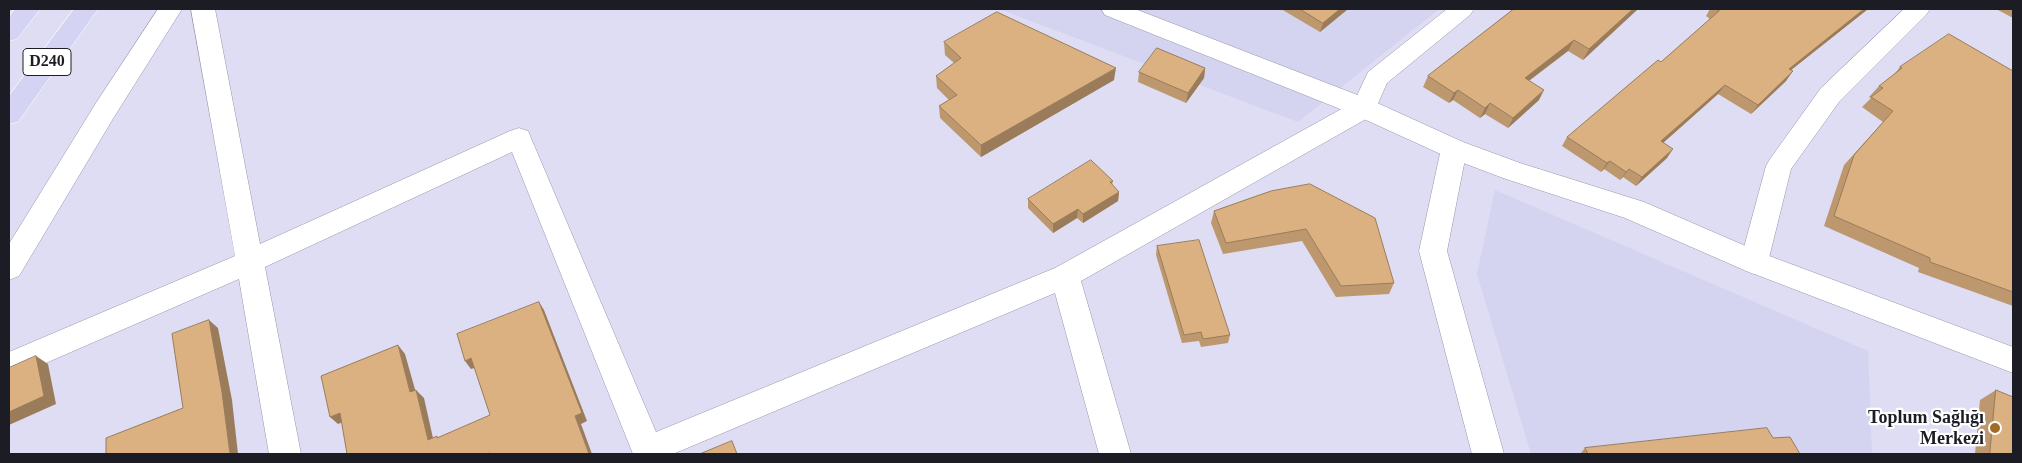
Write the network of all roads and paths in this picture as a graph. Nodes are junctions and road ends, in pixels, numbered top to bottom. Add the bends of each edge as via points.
1 (28, 9) edge
2 (86, 9) edge
3 (170, 9) edge
4 (202, 9) edge
5 (1462, 9) edge
6 (1918, 9) edge
7 (1123, 10) edge
8 (9, 33) edge
9 (1364, 108) junction
10 (9, 115) edge
11 (1454, 149) junction
12 (249, 262) junction
13 (1754, 262) junction
14 (9, 268) edge
15 (1065, 276) junction
16 (2013, 360) edge
17 (9, 366) edge
18 (649, 452) edge
19 (285, 454) edge
20 (1115, 454) edge
21 (1488, 454) edge

1 - 8 highway, D240
2 - 10 highway, D240
3 - 14 street
4 - 12 street
5 - 9 street via 1377,78
6 - 13 street via 1830,95 1779,166
7 - 9 street
9 - 11 street
9 - 15 street
11 - 13 street via 1634,210
11 - 21 street via 1434,251
12 - 17 street
12 - 18 street via 519,138
12 - 19 street
13 - 16 street
15 - 18 street
15 - 20 street

